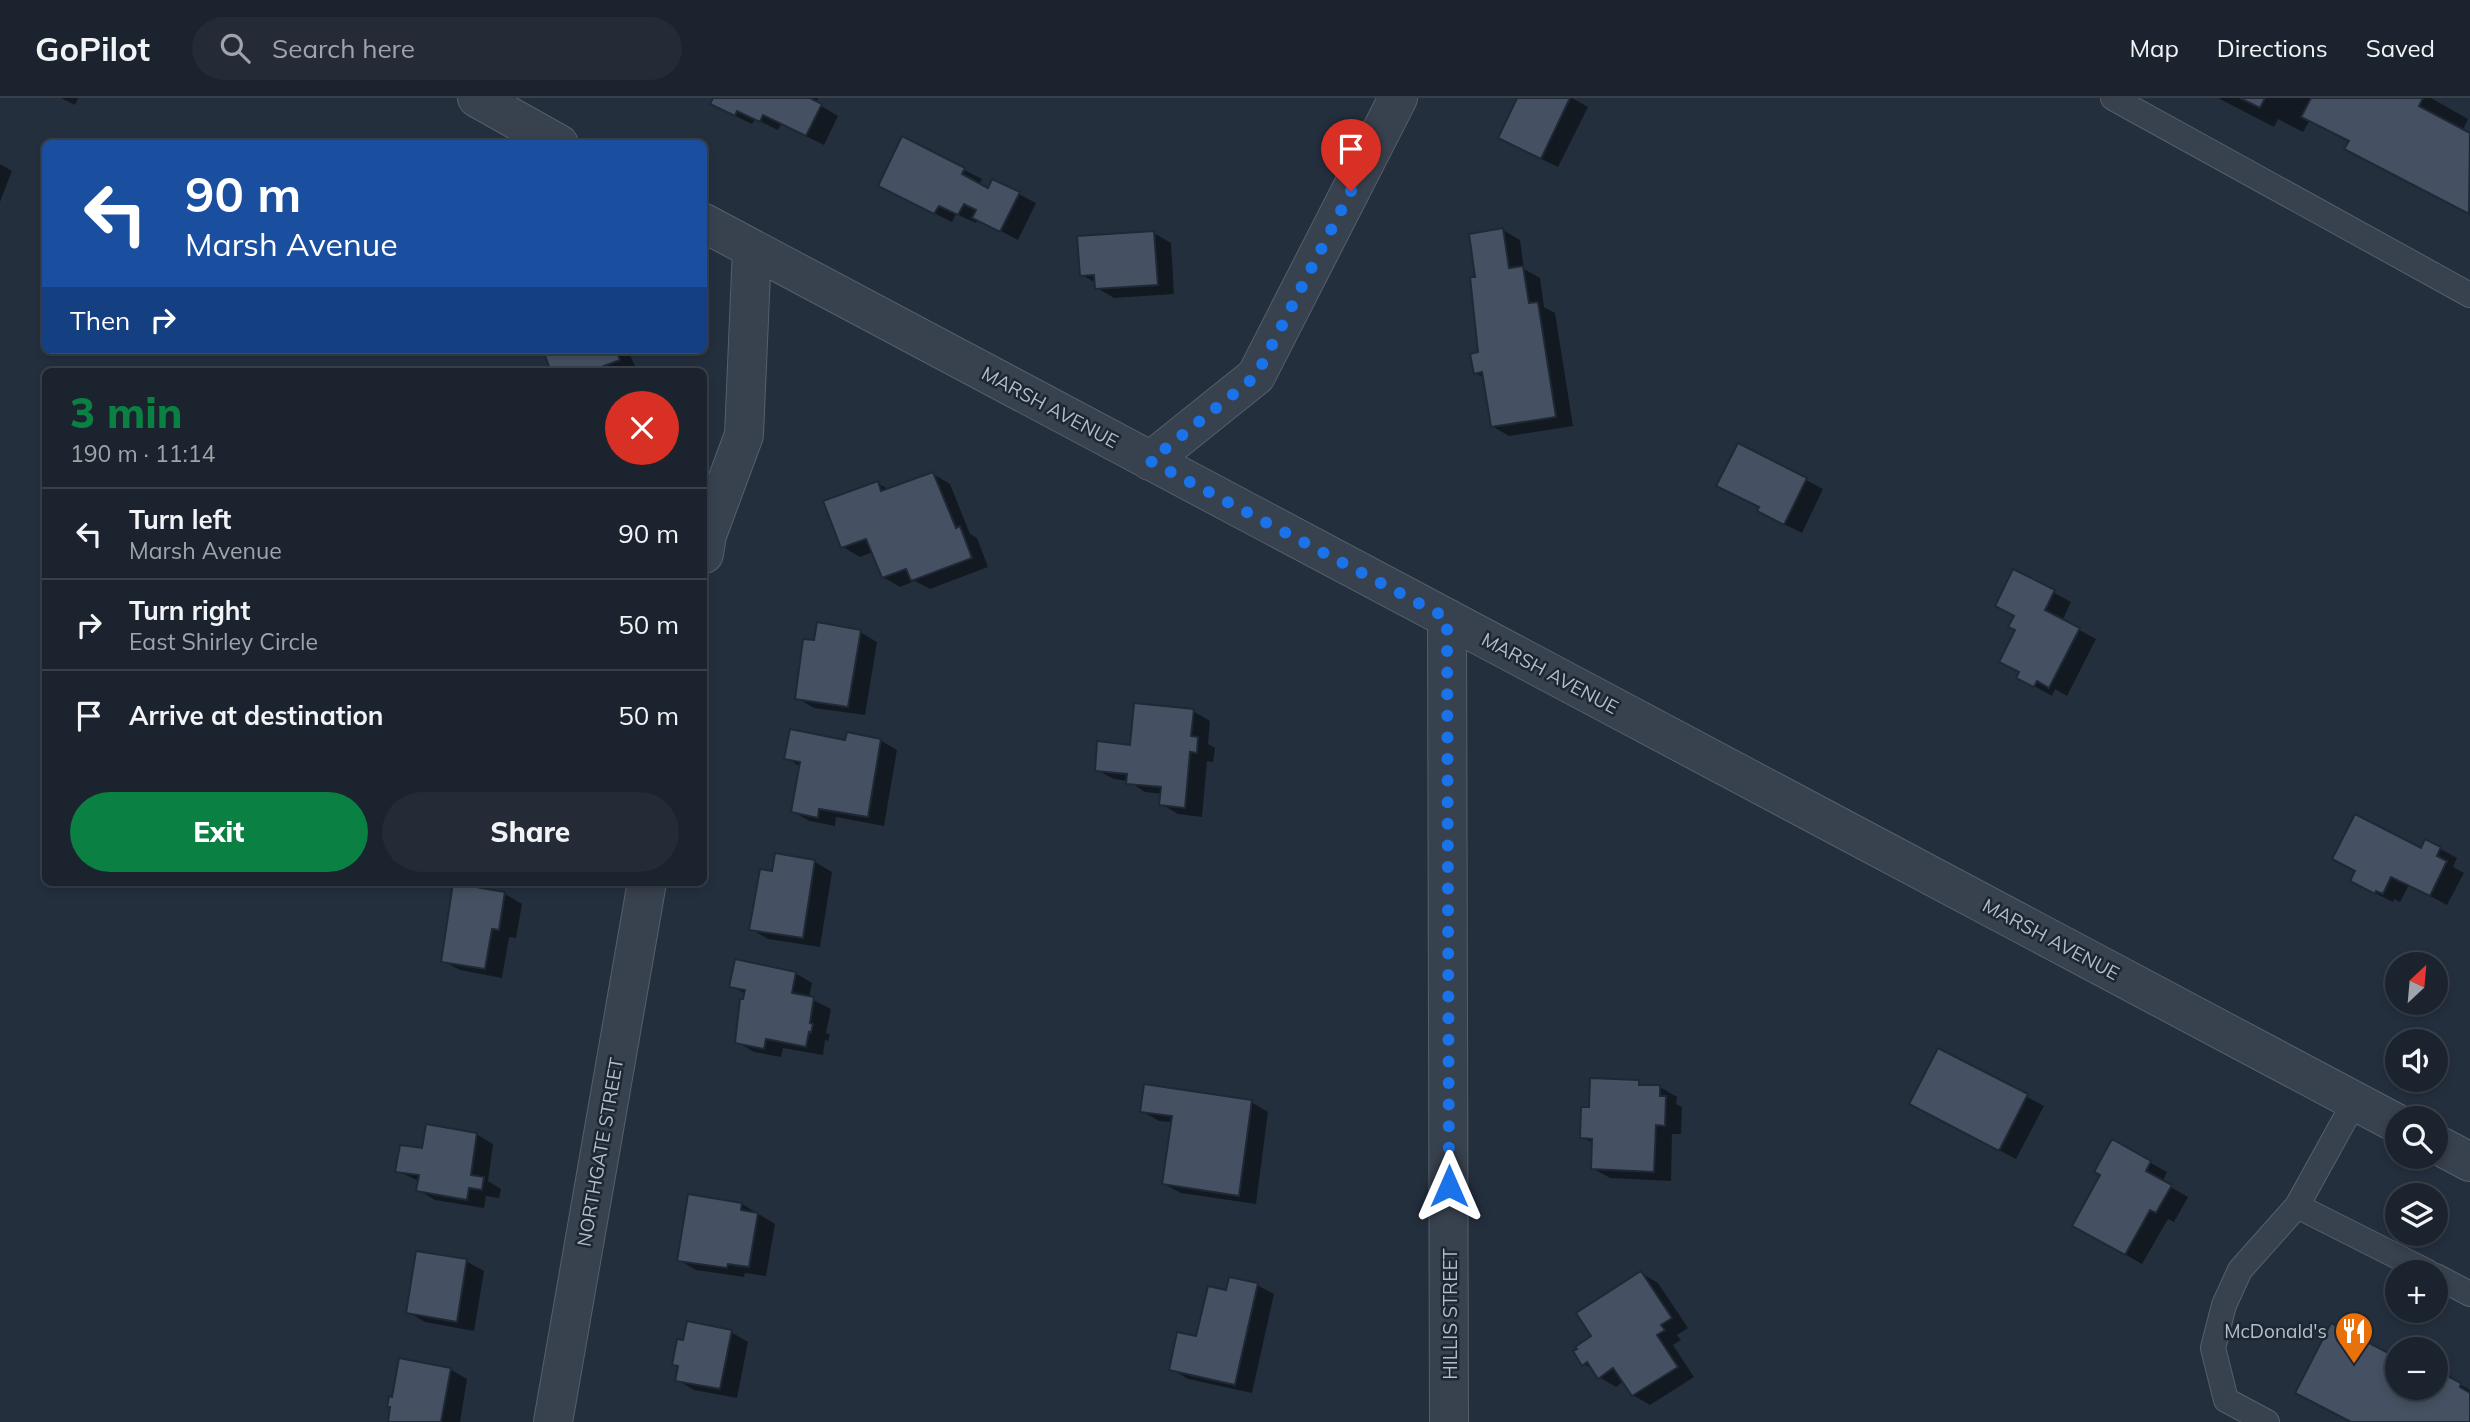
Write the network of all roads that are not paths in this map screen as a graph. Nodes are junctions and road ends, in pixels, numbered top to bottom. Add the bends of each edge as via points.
1 (477, 98) edge
2 (1398, 98) edge
3 (2113, 98) edge
4 (552, 140) edge
5 (707, 225) edge
6 (752, 249) junction
7 (2470, 295) edge
8 (1150, 461) junction
9 (707, 535) edge
10 (1447, 618) junction
11 (646, 886) edge
12 (2355, 1101) junction
13 (2385, 1117) edge
14 (2448, 1150) edge
15 (2470, 1162) edge
16 (2297, 1206) junction
17 (2404, 1260) edge
18 (2448, 1282) edge
19 (2470, 1293) edge
20 (1455, 1416) edge
21 (554, 1422) edge
22 (2267, 1422) edge

1 - 4 street
2 - 8 street via 1256,376
3 - 7 lane
5 - 6 street, MARSH AVENUE
6 - 8 street, MARSH AVENUE
6 - 9 street via 744,435
8 - 10 street, MARSH AVENUE
10 - 12 street, MARSH AVENUE
10 - 20 street, HILLIS STREET
11 - 21 street, NORTHGATE STREET
12 - 13 street, MARSH AVENUE
12 - 16 lane
14 - 15 street
16 - 17 lane
16 - 22 lane via 2240,1270 2224,1305 2213,1348 2226,1400
18 - 19 lane

